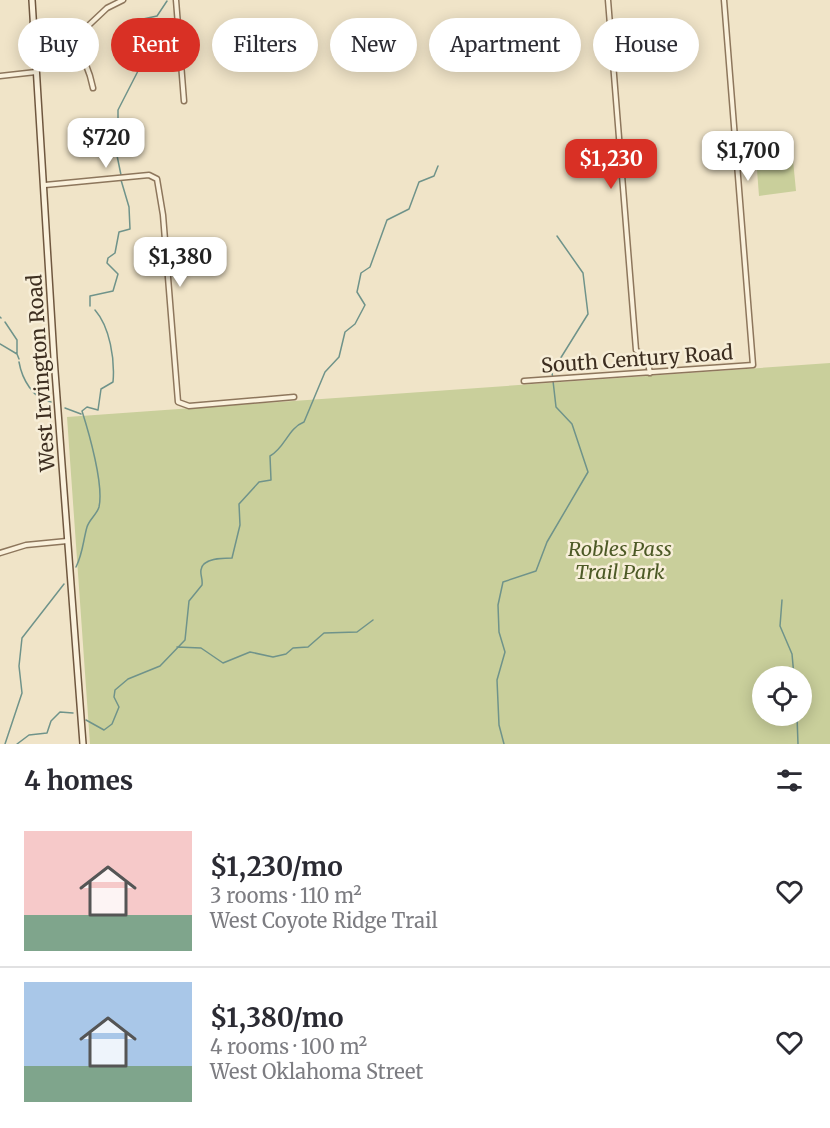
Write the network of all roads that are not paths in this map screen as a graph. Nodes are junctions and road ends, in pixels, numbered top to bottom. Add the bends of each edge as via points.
1 (32, 0) edge
2 (123, 0) edge
3 (176, 0) edge
4 (608, 0) edge
5 (724, 0) edge
6 (33, 18) edge
7 (97, 18) edge
8 (36, 72) joint
9 (89, 72) edge
10 (0, 76) edge
11 (93, 88) dead end
12 (184, 101) dead end
13 (45, 185) junction
14 (650, 373) junction
15 (524, 381) dead end
16 (294, 397) dead end
17 (67, 541) junction
18 (1, 551) edge
19 (83, 744) edge

1 - 6 main road, West Irvington Road
2 - 7 street
3 - 12 street
4 - 14 street via 636,350 647,358
5 - 14 street, South Century Road via 753,365
8 - 10 street
8 - 13 main road, West Irvington Road
9 - 11 street
13 - 16 street via 149,175 158,179 178,402 189,406
13 - 17 main road, West Irvington Road
14 - 15 street, South Century Road
17 - 18 street
17 - 19 main road, West Irvington Road

